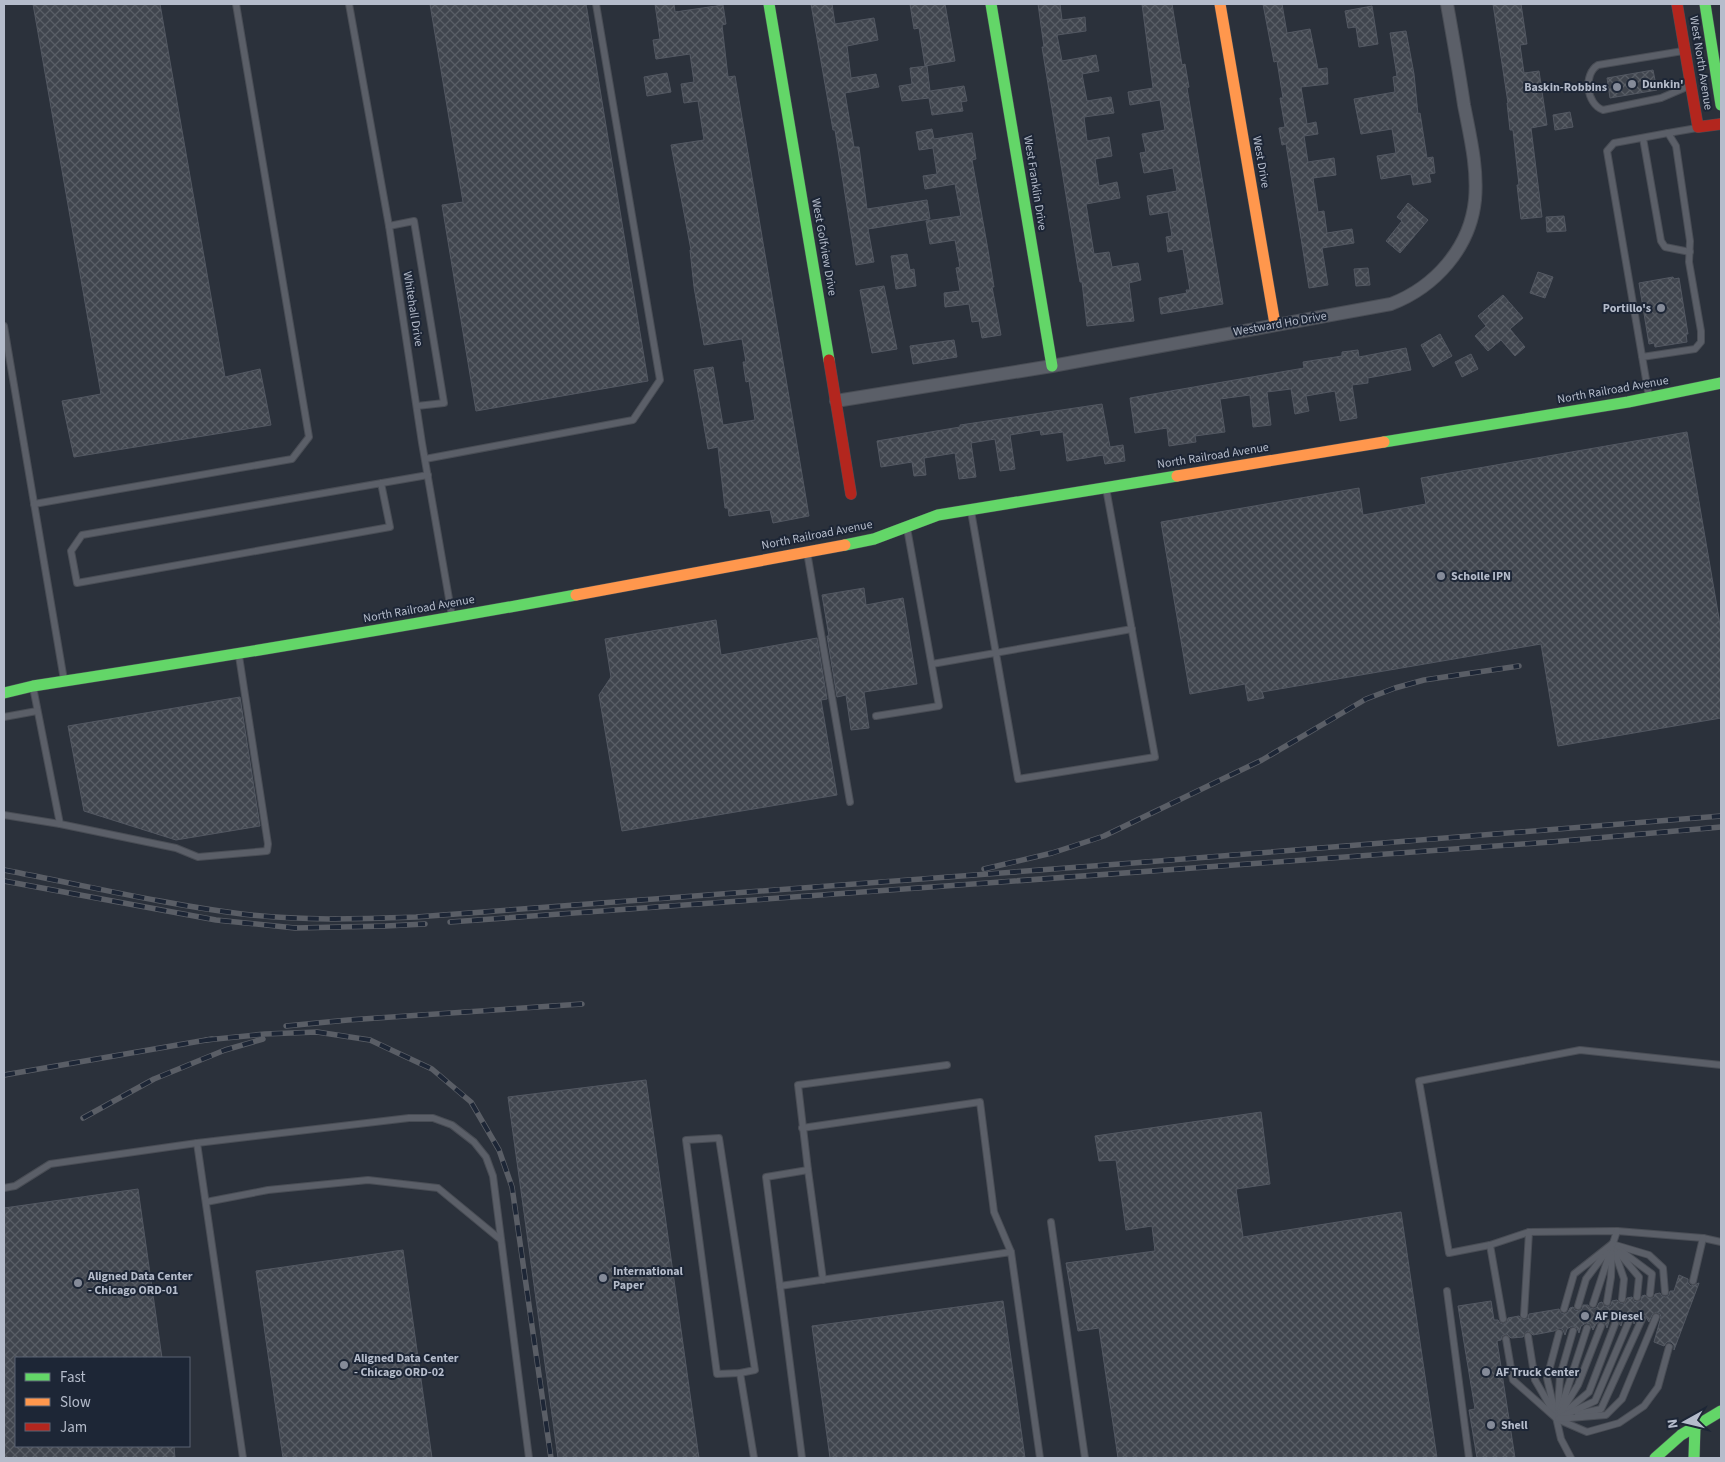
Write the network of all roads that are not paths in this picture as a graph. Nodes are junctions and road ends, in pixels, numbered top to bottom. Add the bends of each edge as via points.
1 (236, 4) edge
2 (349, 4) edge
3 (596, 4) edge
4 (769, 4) edge
5 (991, 4) edge
6 (1220, 4) edge
7 (1447, 4) edge
8 (1677, 4) edge
9 (1704, 4) edge
10 (1685, 51) junction
11 (1691, 86) junction
12 (1721, 105) edge
13 (1721, 124) edge
14 (1698, 128) junction
15 (1668, 133) junction
16 (1643, 138) junction
17 (389, 226) junction
18 (1690, 252) junction
19 (1274, 324) junction
20 (4, 326) edge
21 (1642, 357) junction
22 (1052, 366) junction
23 (1721, 383) edge
24 (1649, 398) junction
25 (836, 401) junction
26 (417, 406) junction
27 (426, 458) junction
28 (428, 475) junction
29 (381, 483) junction
30 (1106, 488) junction
31 (851, 494) dead end
32 (34, 504) junction
33 (970, 510) junction
34 (907, 527) junction
35 (807, 552) junction
36 (452, 618) junction
37 (1132, 629) junction
38 (996, 652) junction
39 (239, 654) junction
40 (932, 664) junction
41 (64, 681) junction
42 (33, 686) junction
43 (4, 692) edge
44 (38, 711) junction
45 (876, 716) dead end
46 (4, 717) edge
47 (850, 802) dead end
48 (4, 815) edge
49 (60, 824) junction
50 (946, 1065) dead end
51 (1721, 1065) edge
52 (802, 1128) junction
53 (197, 1143) junction
54 (808, 1170) junction
55 (4, 1188) edge
56 (206, 1202) junction
57 (1051, 1222) dead end
58 (1617, 1231) junction
59 (1529, 1232) junction
60 (1703, 1238) junction
61 (501, 1240) junction
62 (1721, 1242) edge
63 (1612, 1244) junction
64 (1490, 1245) junction
65 (1011, 1252) junction
66 (824, 1280) junction
67 (1692, 1281) dead end
68 (780, 1286) junction
69 (1447, 1291) dead end
70 (1665, 1292) dead end
71 (1650, 1294) dead end
72 (1637, 1296) dead end
73 (1622, 1299) dead end
74 (1607, 1302) dead end
75 (1594, 1304) dead end
76 (1578, 1306) dead end
77 (1564, 1309) dead end
78 (1524, 1315) dead end
79 (1656, 1317) dead end
80 (1503, 1319) dead end
81 (1642, 1319) dead end
82 (1629, 1321) dead end
83 (1615, 1324) dead end
84 (1601, 1326) dead end
85 (1588, 1328) dead end
86 (1573, 1331) dead end
87 (1559, 1333) dead end
88 (1528, 1336) dead end
89 (1506, 1339) dead end
90 (1668, 1347) dead end
91 (740, 1372) junction
92 (1721, 1411) edge
93 (1557, 1419) junction
94 (1695, 1426) junction
95 (243, 1458) edge
96 (528, 1458) edge
97 (754, 1458) edge
98 (802, 1458) edge
99 (1040, 1458) edge
100 (1085, 1458) edge
101 (1469, 1458) edge
102 (1571, 1458) edge
103 (1656, 1458) edge
104 (1694, 1458) edge

1 - 32 lane via 309,437 292,459
2 - 17 lane, Whitehall Drive
3 - 27 lane via 660,380 632,420
4 - 25 street, West Golfview Drive
5 - 22 street, West Franklin Drive
6 - 19 street, West Drive
7 - 19 street, Westward Ho Drive via 1474,168 1474,200 1463,240 1440,273 1404,299
8 - 10 street, West North Avenue
9 - 12 street, West North Avenue
10 - 11 street, West North Avenue
10 - 11 lane via 1598,65 1590,72 1588,83 1594,105 1602,110 1661,98
11 - 14 street, West North Avenue
13 - 14 street
14 - 15 lane
15 - 16 lane
15 - 18 lane via 1676,146
16 - 18 lane via 1661,241 1665,247
16 - 21 lane via 1614,143 1607,151
17 - 26 lane, Whitehall Drive
17 - 26 lane via 414,222 444,402
18 - 21 lane via 1701,342 1695,349
19 - 22 street, Westward Ho Drive
20 - 32 lane
21 - 24 lane
22 - 25 street, Westward Ho Drive
23 - 24 street, North Railroad Avenue
24 - 30 street, North Railroad Avenue
25 - 31 street, West Golfview Drive
26 - 27 lane, Whitehall Drive
27 - 28 lane, Whitehall Drive
28 - 29 lane
28 - 36 lane, Whitehall Drive
29 - 29 lane via 82,535 71,551 78,583 390,527
30 - 33 street, North Railroad Avenue
30 - 37 lane
32 - 41 lane
33 - 34 street, North Railroad Avenue via 938,515
33 - 38 lane
34 - 35 street, North Railroad Avenue via 874,539
34 - 40 lane
35 - 36 street, North Railroad Avenue
35 - 47 lane
36 - 39 street, North Railroad Avenue
37 - 38 lane
37 - 38 lane via 1155,757 1018,779
38 - 40 lane
39 - 41 street, North Railroad Avenue
39 - 49 lane via 267,851 198,857 176,848
40 - 45 lane via 939,706
41 - 42 street, North Railroad Avenue
42 - 43 street, North Railroad Avenue
42 - 44 lane
44 - 46 lane
44 - 49 lane
48 - 49 lane
50 - 52 lane via 798,1085
51 - 64 lane via 1580,1050 1419,1081 1449,1253
52 - 54 lane
52 - 65 lane via 980,1102 994,1212
53 - 55 lane via 50,1164 15,1186
53 - 56 lane
53 - 61 lane via 432,1118 452,1125 474,1142 486,1157 493,1176
54 - 66 lane
54 - 68 lane via 766,1176
56 - 61 lane via 268,1190 368,1180 438,1188
56 - 95 lane
57 - 100 lane
58 - 59 lane
58 - 60 lane
58 - 63 lane
59 - 64 lane
59 - 78 lane
60 - 62 lane
60 - 67 lane
61 - 96 lane
63 - 70 lane via 1649,1255 1663,1268
63 - 71 lane via 1652,1274
63 - 72 lane via 1639,1277
63 - 73 lane via 1624,1278
63 - 74 lane via 1612,1277
63 - 75 lane
63 - 76 lane via 1586,1279
63 - 77 lane via 1574,1274
64 - 80 lane
65 - 66 lane
65 - 99 lane
66 - 68 lane
68 - 98 lane
69 - 101 lane
79 - 93 lane via 1622,1399 1606,1415
81 - 93 lane via 1600,1409
82 - 93 lane via 1595,1401
83 - 93 lane via 1589,1392
84 - 93 lane via 1578,1385
85 - 93 lane
86 - 93 lane via 1560,1376
87 - 93 lane via 1548,1378
88 - 93 lane via 1535,1380
89 - 93 lane via 1513,1380
90 - 93 lane via 1658,1387 1644,1406 1619,1423 1587,1432
91 - 91 lane via 717,1374 686,1140 719,1138 755,1370
91 - 97 lane
92 - 94 street
93 - 102 lane
94 - 103 street
94 - 104 street

